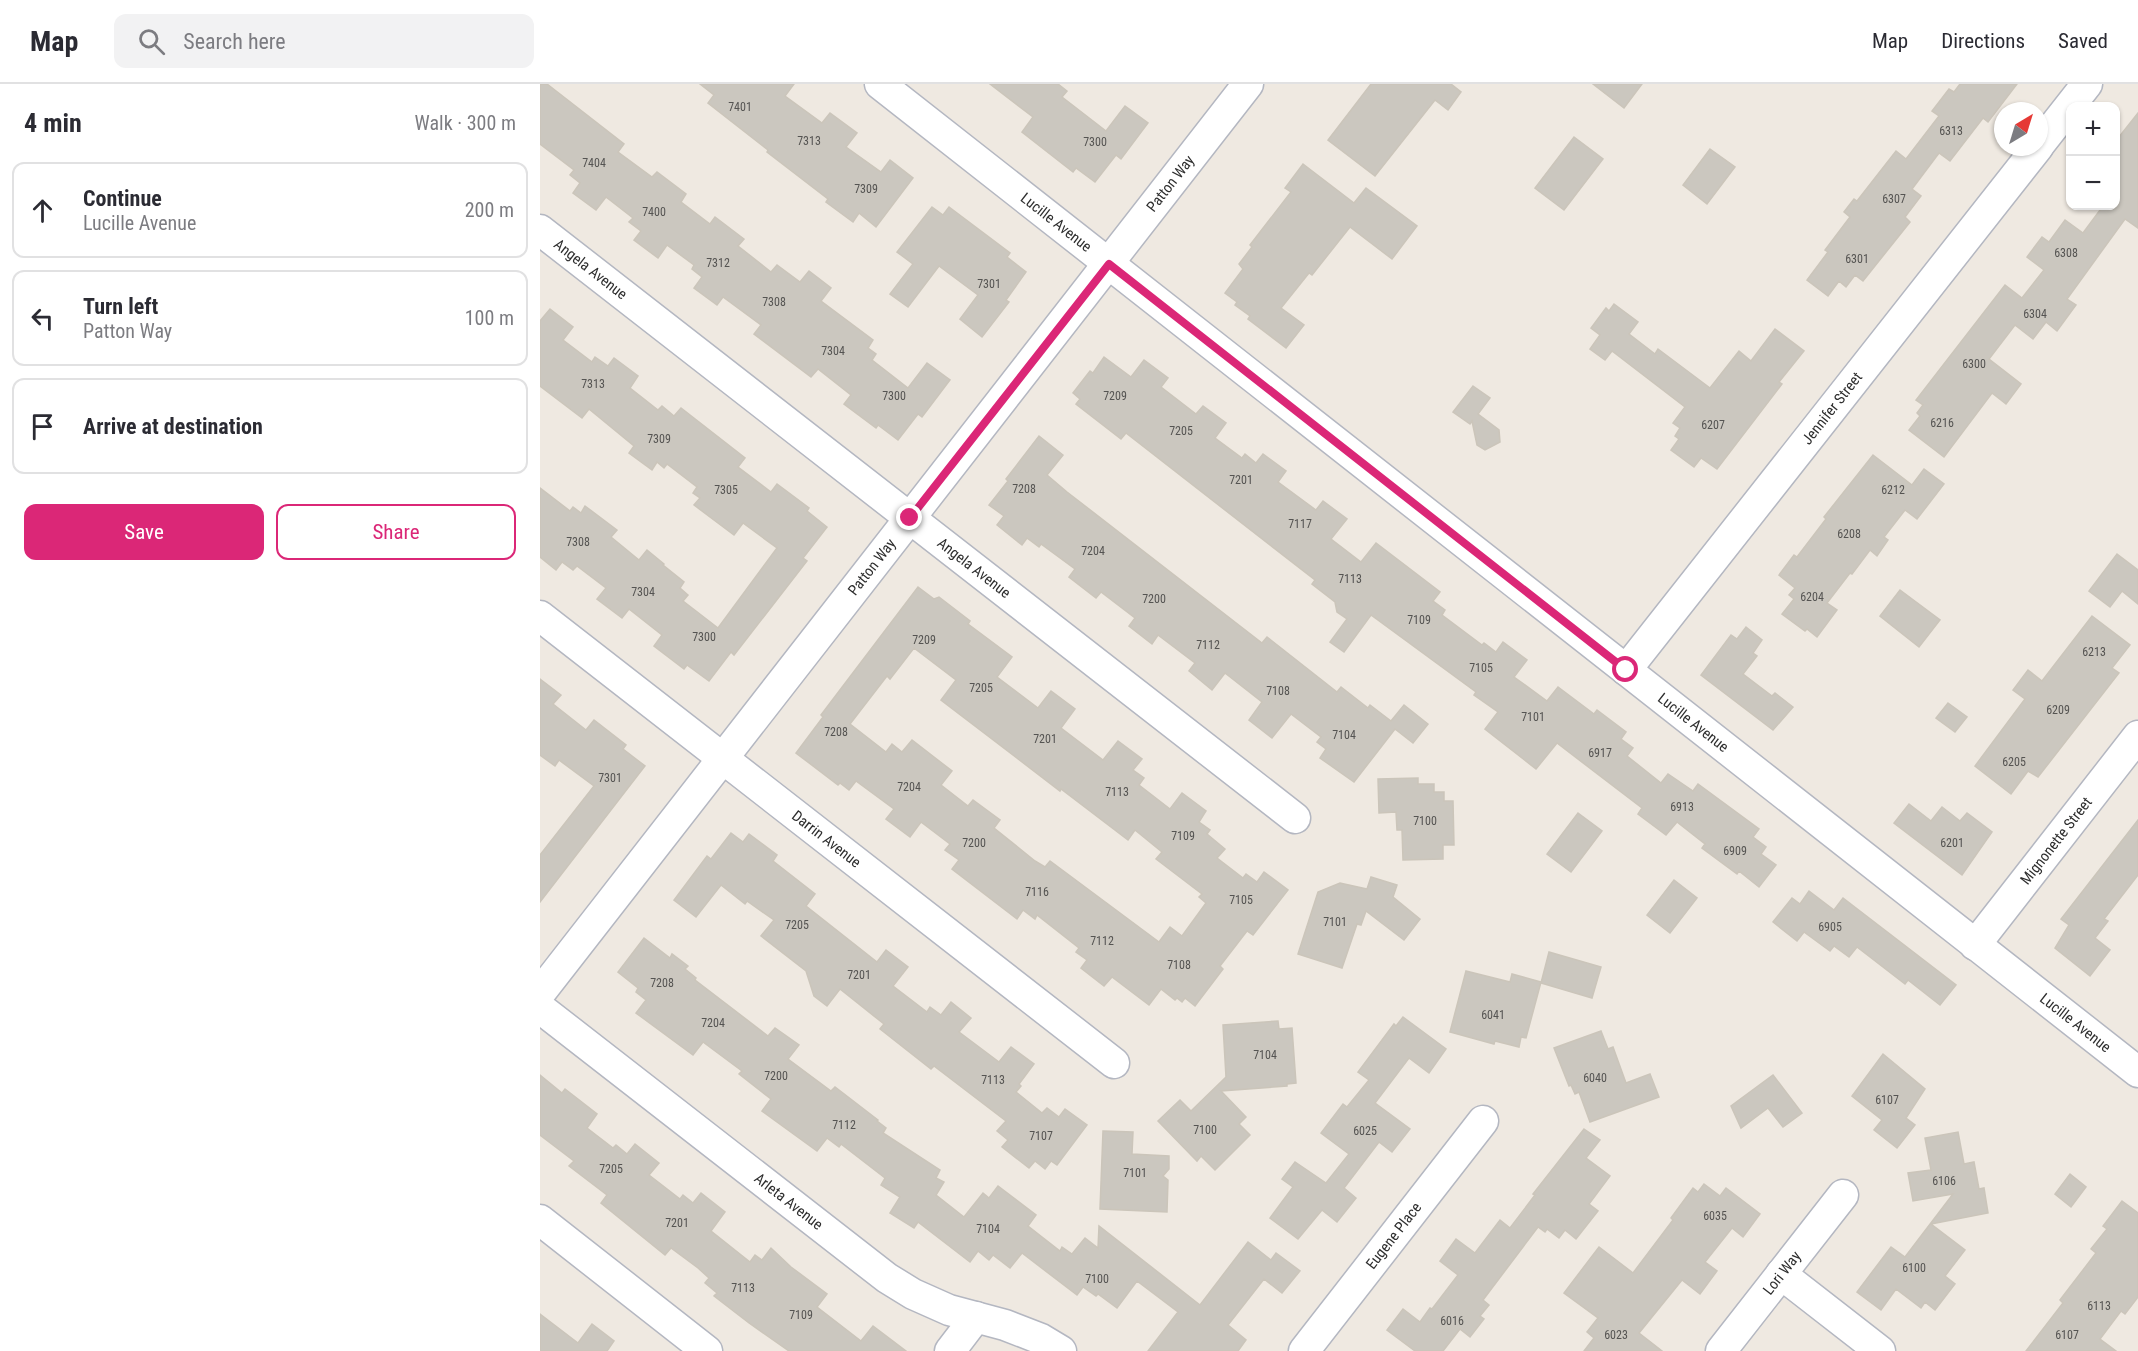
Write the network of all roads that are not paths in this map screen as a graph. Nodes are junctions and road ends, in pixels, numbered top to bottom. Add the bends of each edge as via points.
1 (880, 84) edge
2 (1248, 84) edge
3 (2087, 84) edge
4 (2048, 133) edge
5 (2030, 156) edge
6 (540, 230) edge
7 (1109, 264) junction
8 (910, 518) junction
9 (540, 616) edge
10 (1626, 670) junction
11 (2138, 736) edge
12 (723, 759) junction
13 (1295, 819) dead end
14 (1975, 945) junction
15 (540, 993) edge
16 (540, 1008) edge
17 (1113, 1063) dead end
18 (2138, 1072) edge
19 (1484, 1121) dead end
20 (1843, 1194) dead end
21 (540, 1220) edge
22 (1781, 1274) junction
23 (976, 1317) junction
24 (707, 1351) edge
25 (950, 1351) edge
26 (1061, 1351) edge
27 (1304, 1351) edge
28 (1721, 1351) edge
29 (1880, 1351) edge

1 - 7 street, Lucille Avenue
2 - 7 street, Patton Way
3 - 4 street, Jennifer Street
5 - 10 street, Jennifer Street
6 - 8 street, Angela Avenue
7 - 8 street, Patton Way
7 - 10 street, Lucille Avenue
8 - 12 street, Patton Way
8 - 13 street, Angela Avenue
9 - 12 street, Darrin Avenue
10 - 14 street, Lucille Avenue
11 - 14 street, Mignonette Street
12 - 15 street, Patton Way
12 - 17 street, Darrin Avenue
14 - 18 street, Lucille Avenue
16 - 23 street, Arleta Avenue via 887,1278 949,1310
19 - 27 street, Eugene Place
20 - 22 street, Lori Way
21 - 24 street
22 - 28 street, Lori Way
22 - 29 street
23 - 25 street
23 - 26 street, Arleta Avenue via 1041,1339

